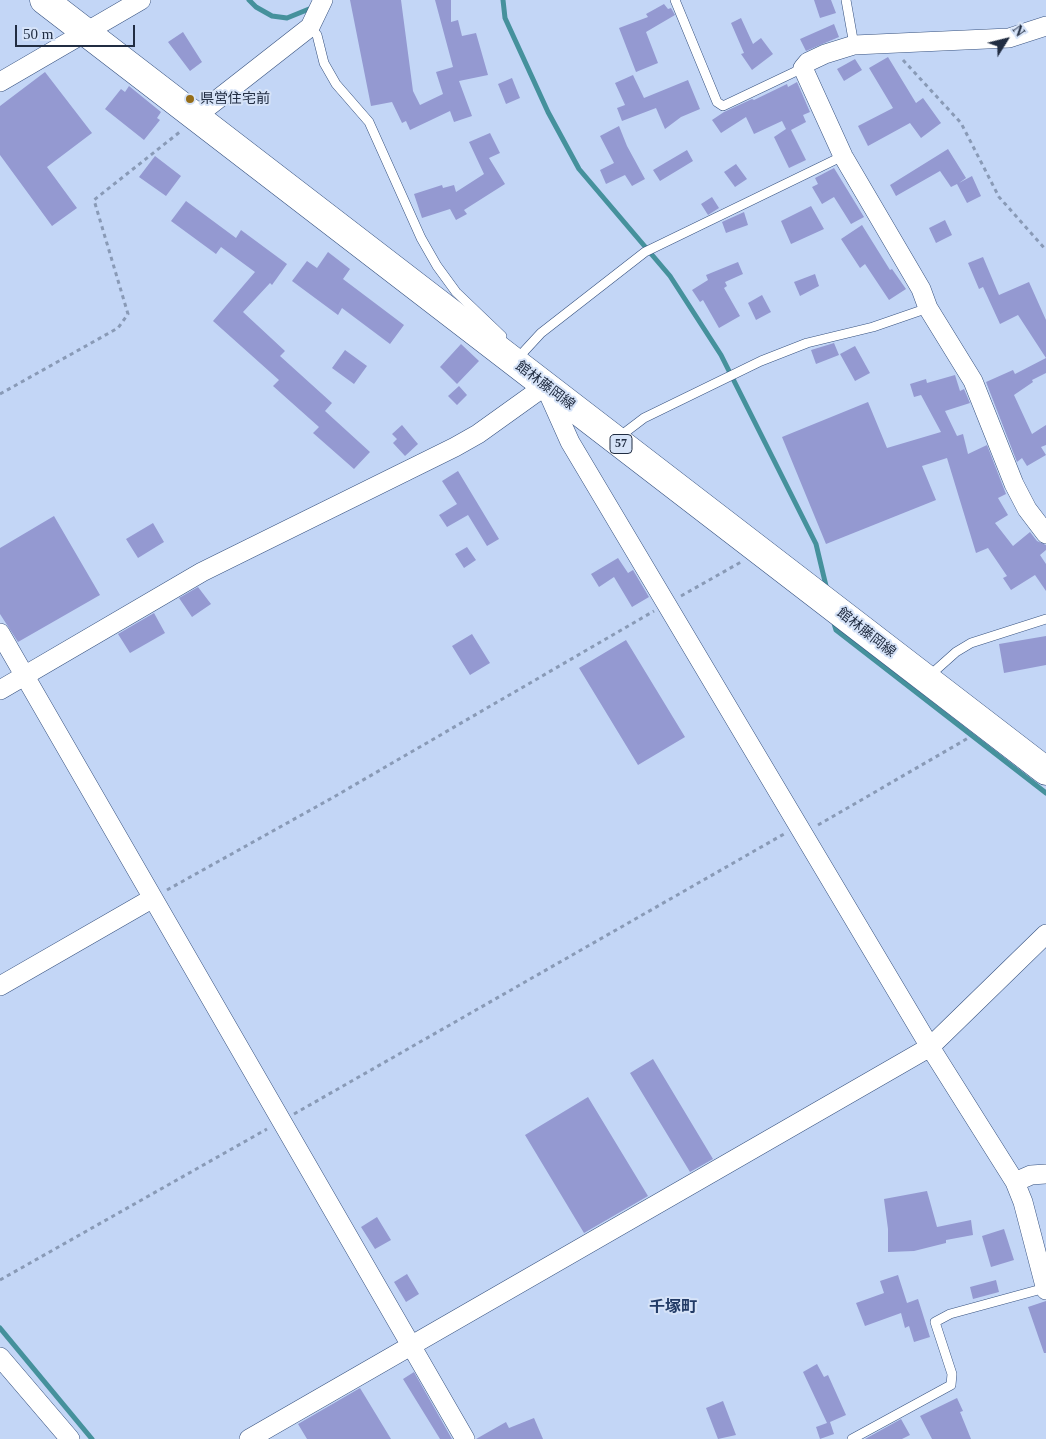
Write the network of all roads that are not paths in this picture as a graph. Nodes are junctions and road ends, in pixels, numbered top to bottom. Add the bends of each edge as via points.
1 (44, 0) edge
2 (141, 0) edge
3 (323, 0) edge
4 (675, 0) edge
5 (846, 0) edge
6 (1046, 26) edge
7 (310, 27) junction
8 (85, 31) junction
9 (854, 45) junction
10 (803, 68) junction
11 (0, 82) edge
12 (195, 117) junction
13 (843, 156) junction
14 (928, 308) junction
15 (514, 351) junction
16 (545, 386) junction
17 (616, 440) junction
18 (1046, 534) edge
19 (1046, 619) edge
20 (0, 633) edge
21 (24, 676) junction
22 (926, 679) junction
23 (0, 690) edge
24 (1046, 771) edge
25 (153, 898) junction
26 (1046, 934) edge
27 (0, 986) edge
28 (930, 1047) junction
29 (1046, 1174) edge
30 (1015, 1182) junction
31 (1046, 1289) edge
32 (411, 1345) junction
33 (0, 1357) edge
34 (70, 1439) edge
35 (249, 1439) edge
36 (465, 1439) edge
37 (852, 1439) edge

1 - 8 main road, 館林藤岡線 / 57
2 - 8 street
3 - 7 street
4 - 10 lane via 717,102 723,106
5 - 9 lane
6 - 9 street via 1009,38
7 - 12 street
7 - 15 lane via 336,84 369,122 421,238 437,266 456,292
8 - 11 street
8 - 12 main road, 館林藤岡線 / 57
9 - 10 street via 825,54
10 - 13 street
12 - 15 main road, 館林藤岡線 / 57
13 - 14 street via 921,289
13 - 15 lane via 645,252
14 - 17 lane via 873,327 807,343 761,362 644,418
14 - 18 street via 973,381 1014,484 1027,509
15 - 16 main road, 館林藤岡線 / 57
16 - 17 main road, 館林藤岡線 / 57
16 - 21 street via 455,448 202,572
16 - 28 street via 570,442
17 - 22 main road, 館林藤岡線 / 57
19 - 22 lane via 971,644 956,652
20 - 21 street
21 - 23 street
21 - 25 street
22 - 24 main road, 館林藤岡線 / 57
25 - 27 street
25 - 32 street
26 - 28 street
28 - 30 street
28 - 32 street
29 - 30 street via 1032,1175
30 - 31 street
31 - 37 lane via 950,1314 935,1322 952,1374 951,1384
32 - 35 street
32 - 36 street
33 - 34 street

